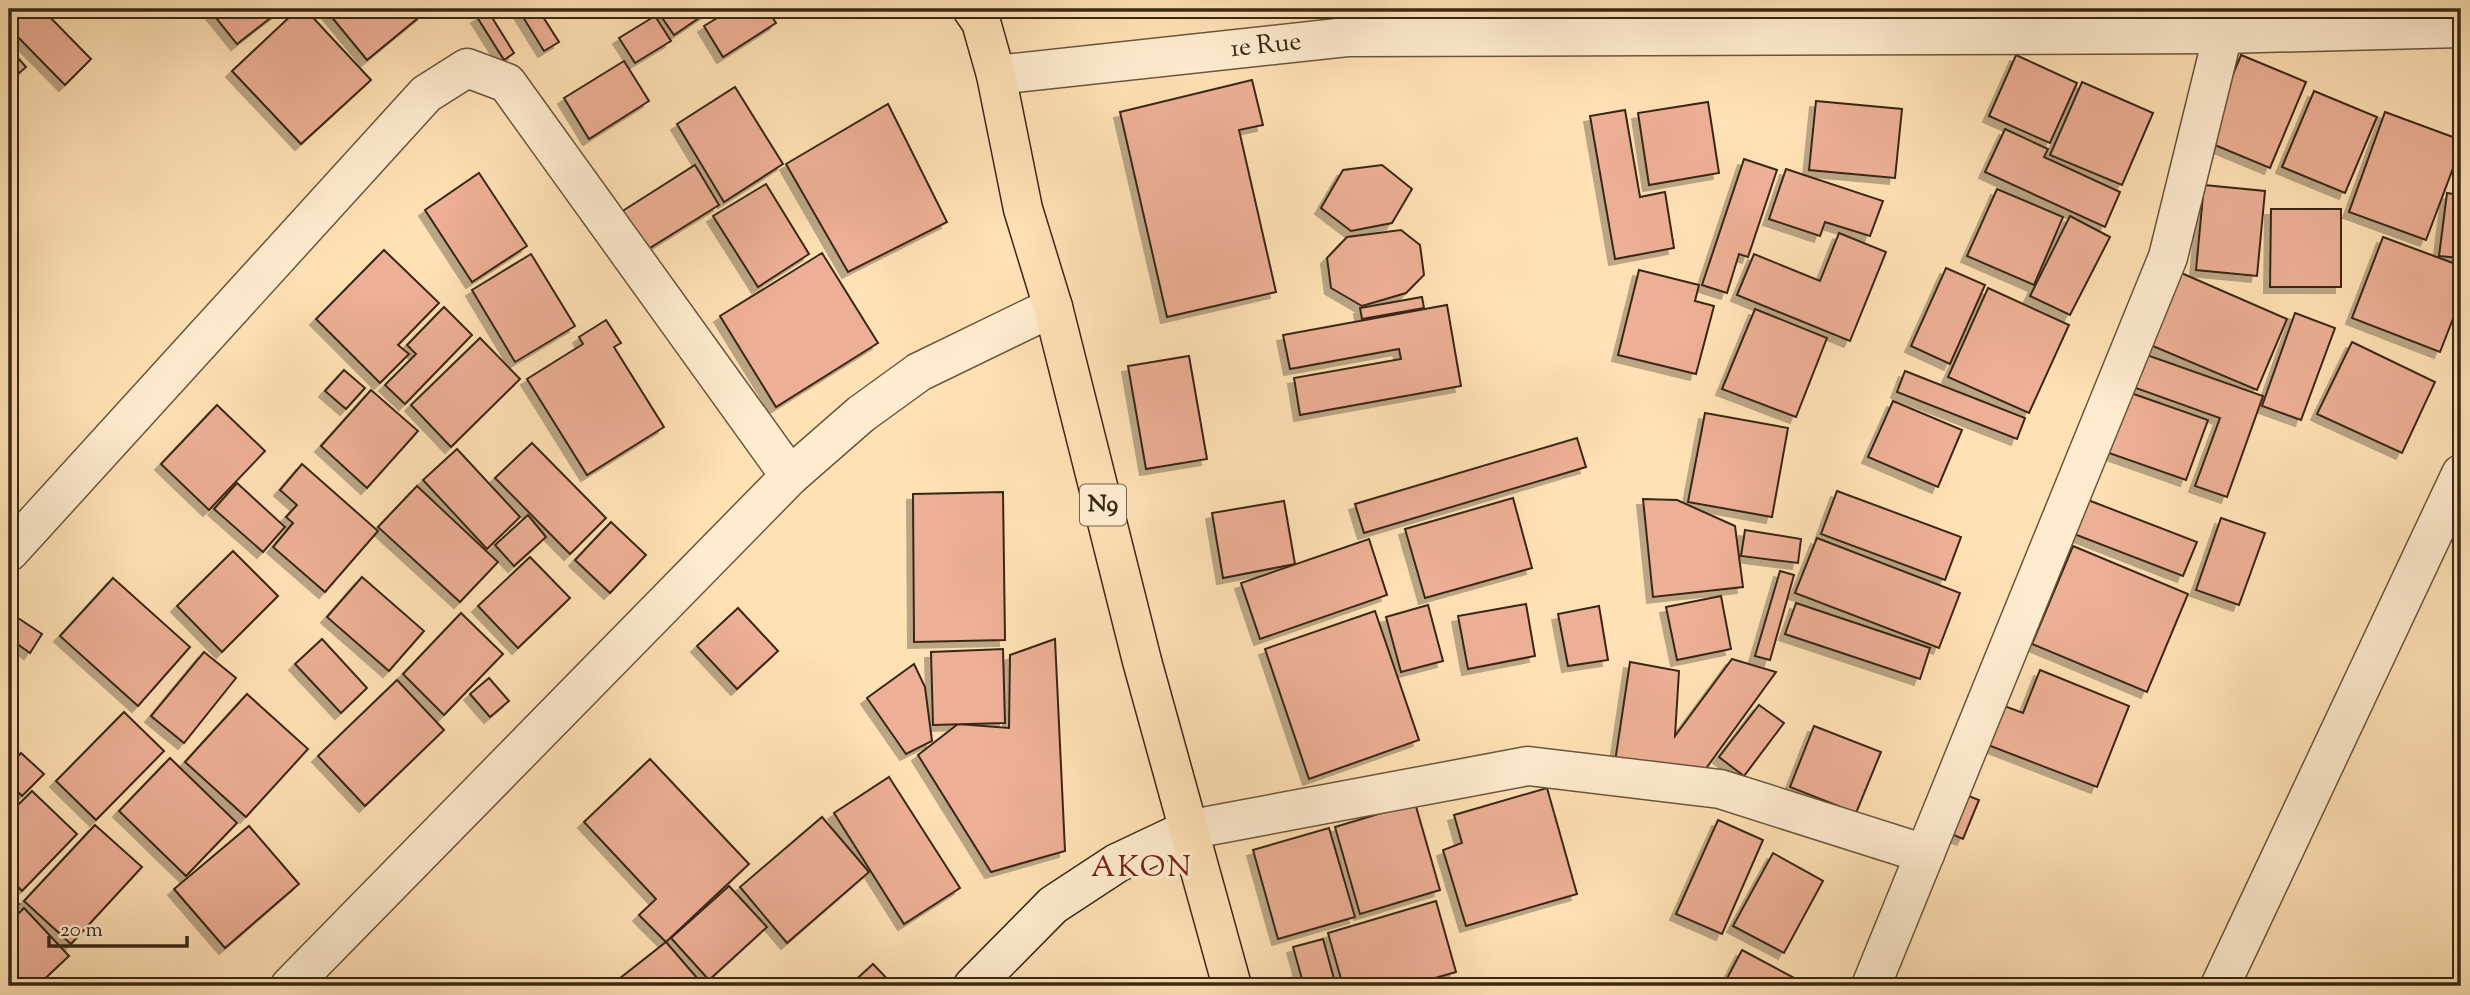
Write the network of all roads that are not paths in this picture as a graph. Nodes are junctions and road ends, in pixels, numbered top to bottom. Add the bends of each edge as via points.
1 (972, 9) edge
2 (2461, 29) edge
3 (2223, 34) junction
4 (996, 75) junction
5 (1053, 307) junction
6 (2461, 474) edge
7 (790, 476) junction
8 (9, 551) edge
9 (1187, 830) junction
10 (1925, 854) junction
11 (290, 986) edge
12 (973, 986) edge
13 (1232, 986) edge
14 (1871, 986) edge
15 (2220, 986) edge

1 - 4 highway, N9 via 981,22
2 - 3 street, 1e Rue
3 - 4 street, 1e Rue via 1347,37
3 - 10 street via 2168,257
4 - 5 highway, N9 via 1023,209
5 - 7 street via 919,372 861,414
5 - 9 highway, N9
6 - 15 street
7 - 8 street via 508,83 467,68 426,94
7 - 11 street
9 - 10 street via 1528,766 1720,789
9 - 12 street via 1117,863 1054,905
9 - 13 highway, N9
10 - 14 street

